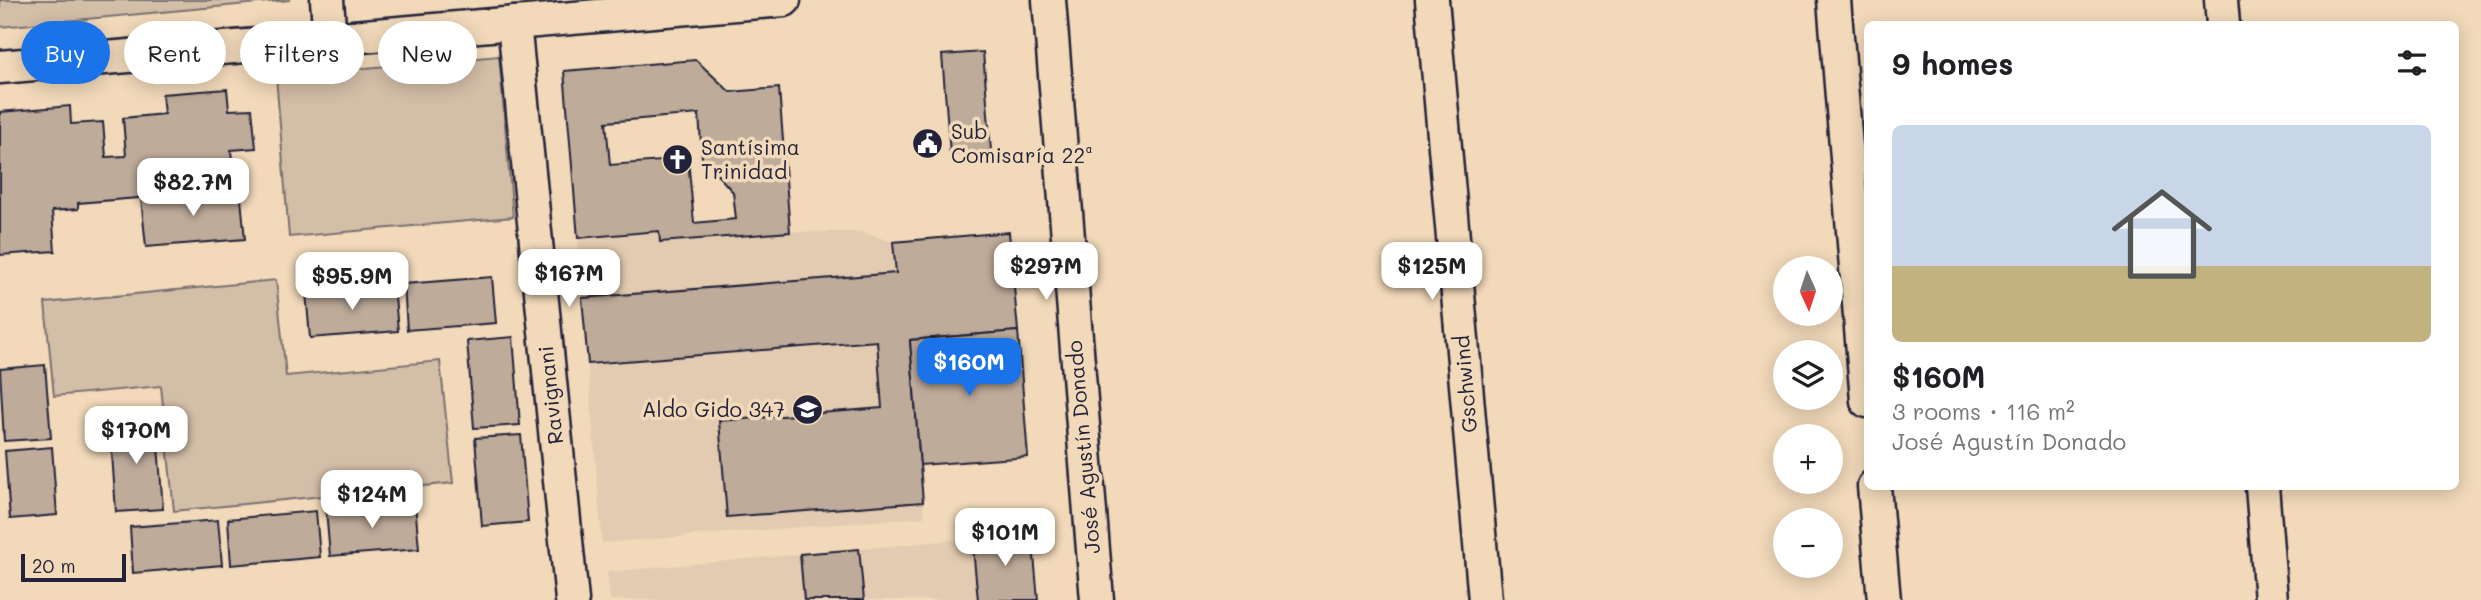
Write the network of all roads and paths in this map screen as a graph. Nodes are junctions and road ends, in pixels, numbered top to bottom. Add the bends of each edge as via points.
1 (327, 0) edge
2 (783, 0) edge
3 (1049, 0) edge
4 (1432, 0) edge
5 (1834, 0) edge
6 (2221, 0) edge
7 (656, 6) edge
8 (329, 21) edge
9 (2223, 21) edge
10 (514, 23) junction
11 (364, 36) edge
12 (240, 46) edge
13 (0, 66) edge
14 (1864, 365) edge
15 (1874, 490) edge
16 (2262, 490) edge
17 (572, 600) edge
18 (1097, 600) edge
19 (1485, 600) edge
20 (1884, 600) edge
21 (2271, 600) edge

1 - 8 street
2 - 7 street
3 - 18 street, José Agustín Donado
4 - 19 street, Gschwind
5 - 14 street
6 - 9 street
7 - 10 street
10 - 11 street
10 - 17 street, Ravignani
12 - 13 street
15 - 20 street
16 - 21 street

